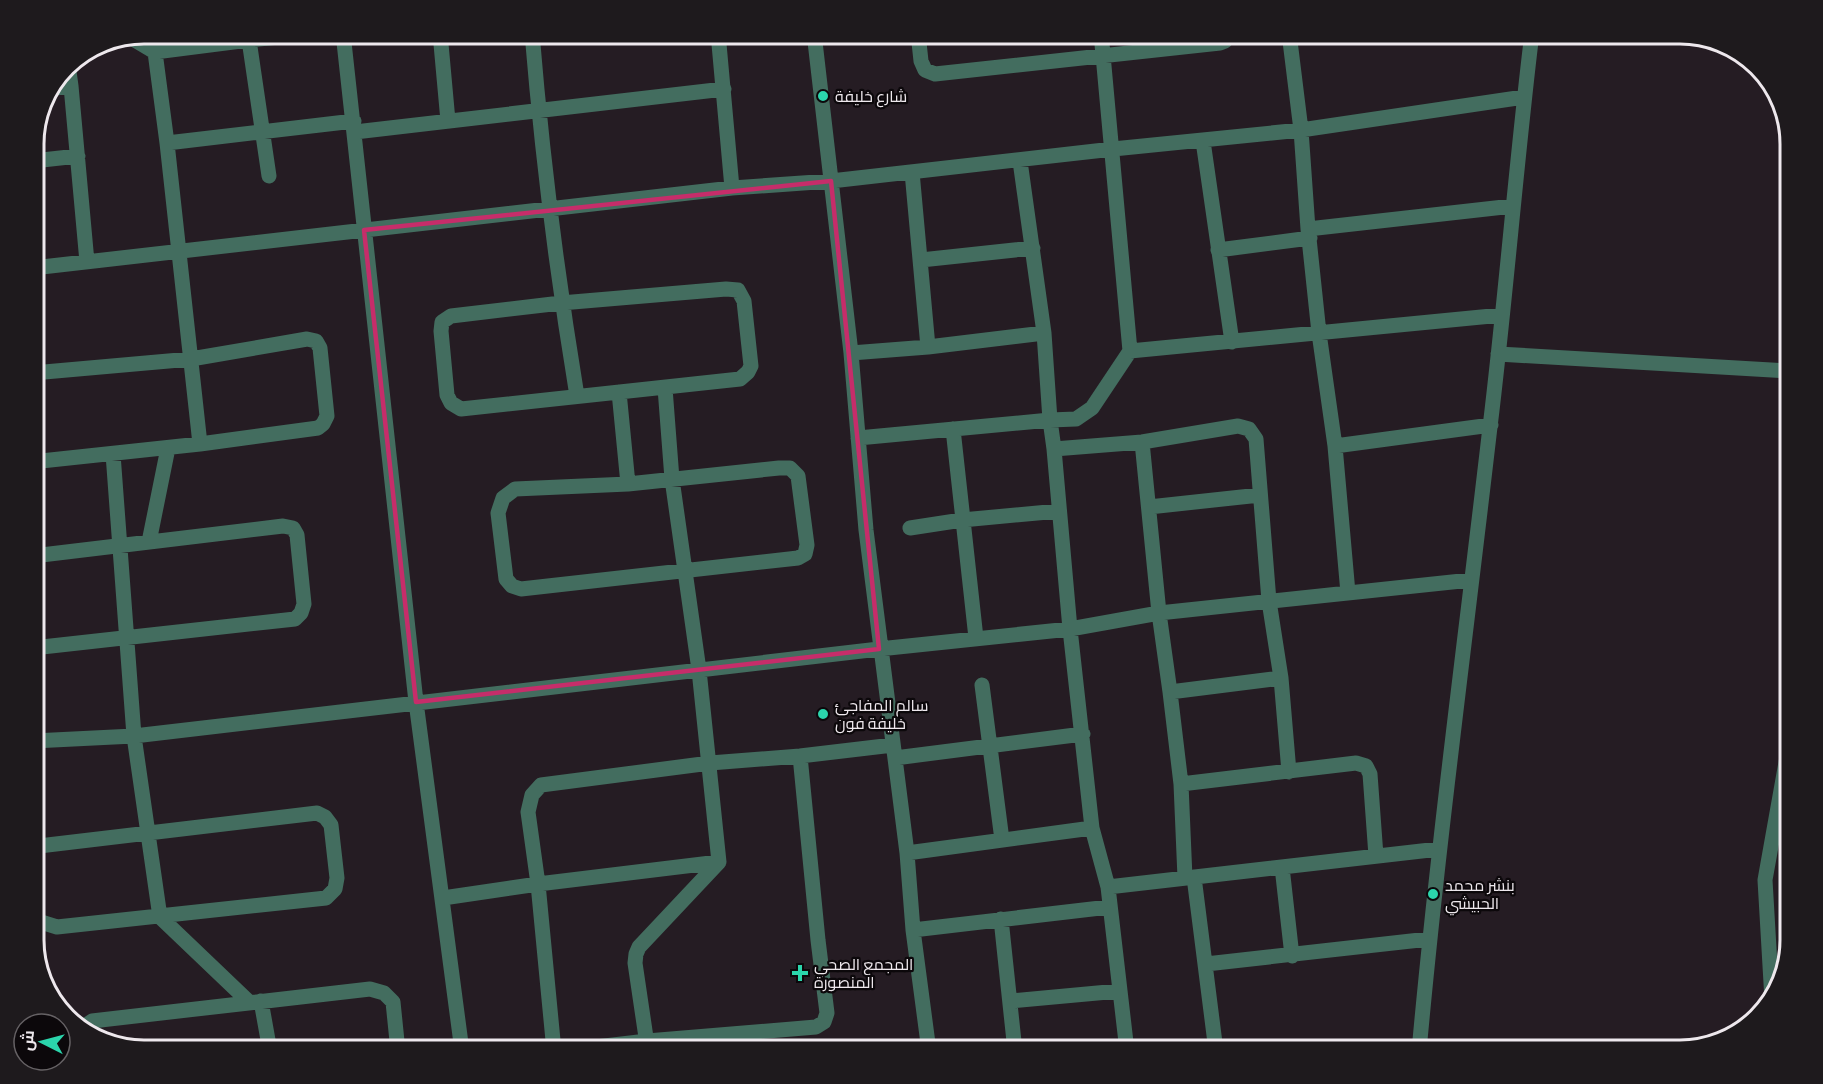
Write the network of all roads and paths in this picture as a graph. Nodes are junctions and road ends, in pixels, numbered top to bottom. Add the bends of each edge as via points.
1 (142, 44) edge
2 (213, 44) edge
3 (250, 44) edge
4 (344, 44) edge
5 (441, 44) edge
6 (533, 44) edge
7 (719, 44) edge
8 (815, 44) edge
9 (919, 44) edge
10 (1102, 44) edge
11 (1210, 44) edge
12 (1290, 44) edge
13 (1531, 44) edge
14 (155, 52) junction
15 (1104, 55) junction
16 (70, 76) edge
17 (71, 86) junction
18 (61, 87) edge
19 (724, 89) junction
20 (1524, 97) junction
21 (538, 111) junction
22 (448, 121) junction
23 (354, 127) junction
24 (1300, 130) junction
25 (263, 133) junction
26 (1203, 141) junction
27 (167, 143) junction
28 (1113, 149) junction
29 (78, 156) junction
30 (44, 160) edge
31 (1020, 160) junction
32 (912, 172) junction
33 (268, 176) dead end
34 (831, 181) junction
35 (732, 188) junction
36 (1513, 206) junction
37 (549, 208) junction
38 (364, 230) junction
39 (1309, 234) junction
40 (1033, 248) junction
41 (1218, 250) junction
42 (178, 252) junction
43 (921, 260) junction
44 (87, 262) junction
45 (44, 267) edge
46 (561, 303) junction
47 (1502, 315) junction
48 (1044, 333) junction
49 (1319, 333) junction
50 (1232, 342) junction
51 (928, 346) junction
52 (1130, 351) junction
53 (850, 353) junction
54 (1498, 354) junction
55 (191, 359) junction
56 (1779, 370) edge
57 (44, 372) edge
58 (665, 387) junction
59 (619, 392) junction
60 (577, 396) junction
61 (1050, 420) junction
62 (1491, 425) junction
63 (952, 429) junction
64 (858, 438) junction
65 (1142, 442) junction
66 (200, 444) junction
67 (1335, 446) junction
68 (168, 448) junction
69 (1054, 449) junction
70 (113, 454) junction
71 (44, 461) edge
72 (672, 479) junction
73 (628, 484) junction
74 (1260, 495) junction
75 (1149, 507) junction
76 (1059, 511) junction
77 (962, 520) junction
78 (910, 528) dead end
79 (149, 542) junction
80 (121, 546) junction
81 (44, 555) edge
82 (684, 571) junction
83 (1471, 580) junction
84 (1348, 593) junction
85 (1269, 601) junction
86 (1159, 613) junction
87 (1070, 629) junction
88 (128, 638) junction
89 (976, 638) junction
90 (44, 647) edge
91 (879, 649) junction
92 (699, 670) junction
93 (1281, 678) junction
94 (982, 685) dead end
95 (1170, 692) junction
96 (416, 702) junction
97 (1083, 734) junction
98 (134, 736) junction
99 (44, 740) edge
100 (990, 745) junction
101 (894, 751) junction
102 (800, 756) junction
103 (710, 763) junction
104 (1288, 772) junction
105 (1181, 784) junction
106 (1780, 798) edge
107 (1092, 828) junction
108 (148, 832) junction
109 (1002, 840) junction
110 (44, 845) edge
111 (1439, 849) junction
112 (907, 853) junction
113 (1376, 856) junction
114 (719, 862) junction
115 (1282, 867) junction
116 (1190, 878) junction
117 (538, 884) junction
118 (1108, 887) junction
119 (443, 897) junction
120 (1109, 907) junction
121 (160, 917) junction
122 (1001, 919) junction
123 (44, 923) edge
124 (913, 930) junction
125 (1429, 939) junction
126 (1292, 956) junction
127 (1206, 964) junction
128 (1771, 981) edge
129 (1119, 991) junction
130 (1011, 1001) junction
131 (255, 1002) junction
132 (88, 1024) edge
133 (267, 1040) edge
134 (397, 1040) edge
135 (461, 1040) edge
136 (553, 1040) edge
137 (646, 1040) edge
138 (700, 1040) edge
139 (928, 1040) edge
140 (1014, 1040) edge
141 (1126, 1040) edge
142 (1214, 1040) edge
143 (1420, 1040) edge

1 - 14 street
2 - 14 street
3 - 25 street
4 - 23 street
5 - 22 street
6 - 21 street
7 - 19 street
8 - 34 street
9 - 15 street via 925,70 935,74
10 - 15 street
11 - 15 street
12 - 24 street
13 - 20 street
14 - 27 street
15 - 28 street
16 - 17 street
17 - 18 street
17 - 29 street
19 - 21 street
19 - 35 street
20 - 24 street
20 - 36 street
21 - 22 street
21 - 37 street
22 - 23 street
23 - 25 street
23 - 38 street
24 - 26 street
24 - 39 street
25 - 27 street
25 - 33 street
26 - 28 street
26 - 41 street
27 - 42 street
28 - 31 street
28 - 52 street
29 - 30 street
29 - 44 street
31 - 32 street
31 - 40 street
32 - 34 street
32 - 43 street
34 - 35 street
34 - 53 street
35 - 37 street
36 - 39 street
36 - 47 street
37 - 38 street
37 - 46 street
38 - 42 street
38 - 96 street
39 - 41 street
39 - 49 street
40 - 43 street
40 - 48 street
41 - 50 street
42 - 44 street
42 - 55 street
43 - 51 street
44 - 45 street
46 - 58 street via 738,290 744,301 751,366 748,372 740,379
46 - 60 street
46 - 60 street via 451,316 442,322 447,395 461,409
47 - 49 street
47 - 54 street
48 - 51 street
48 - 61 street
49 - 50 street
49 - 67 street
50 - 52 street
51 - 53 street
52 - 61 street via 1092,408 1077,419
53 - 64 street
54 - 56 street
54 - 62 street
55 - 57 street
55 - 66 street
55 - 66 street via 307,339 316,341 320,348 327,416 324,424
58 - 59 street
58 - 72 street
59 - 60 street
59 - 73 street
61 - 63 street
61 - 69 street
62 - 67 street
62 - 83 street
63 - 64 street
63 - 77 street
64 - 91 street
65 - 69 street
65 - 74 street via 1238,426 1249,429 1256,439
65 - 75 street
66 - 68 street
67 - 84 street
68 - 70 street
68 - 79 street
69 - 76 street
70 - 71 street
70 - 80 street
72 - 73 street
72 - 82 street
72 - 82 street via 790,468 798,476 807,545 805,554 798,558
73 - 82 street via 515,489 502,498 498,513 506,579 521,590
74 - 75 street
74 - 85 street
75 - 86 street
76 - 77 street
76 - 87 street
77 - 78 street
77 - 89 street
79 - 80 street
79 - 88 street via 293,528 297,535 302,613 295,619
80 - 81 street
80 - 88 street
82 - 92 street
83 - 84 street
83 - 111 street
84 - 85 street
85 - 86 street
85 - 93 street
86 - 87 street
86 - 95 street
87 - 89 street
87 - 97 street
88 - 90 street
88 - 98 street
89 - 91 street
91 - 92 street
91 - 101 street
92 - 96 street
92 - 103 street
93 - 95 street
93 - 104 street
94 - 100 street
95 - 105 street
96 - 98 street
96 - 119 street
97 - 100 street
97 - 107 street
98 - 99 street
98 - 108 street
100 - 101 street
100 - 109 street
101 - 102 street
101 - 112 street
102 - 103 street
102 - 138 street via 827,1013 824,1022 816,1027
103 - 114 street
103 - 117 street via 541,785 532,795 528,812
104 - 105 street
104 - 113 street via 1366,765
105 - 116 street
106 - 128 street via 1765,880
107 - 109 street
107 - 118 street
108 - 110 street
108 - 121 street
108 - 121 street via 317,813 331,825 337,878 335,889 326,898
109 - 112 street
111 - 113 street
111 - 125 street
112 - 124 street
113 - 115 street
114 - 117 street
114 - 137 street via 636,954
115 - 116 street
115 - 126 street
116 - 118 street
116 - 127 street
117 - 119 street
117 - 136 street
118 - 120 street
119 - 135 street
120 - 122 street
120 - 129 street
121 - 123 street via 57,927
121 - 131 street
122 - 124 street
122 - 130 street
124 - 139 street
125 - 126 street
125 - 143 street
126 - 127 street
127 - 142 street
129 - 130 street
129 - 141 street
130 - 140 street
131 - 132 street
131 - 133 street
131 - 134 street via 370,990 384,993 393,1002

